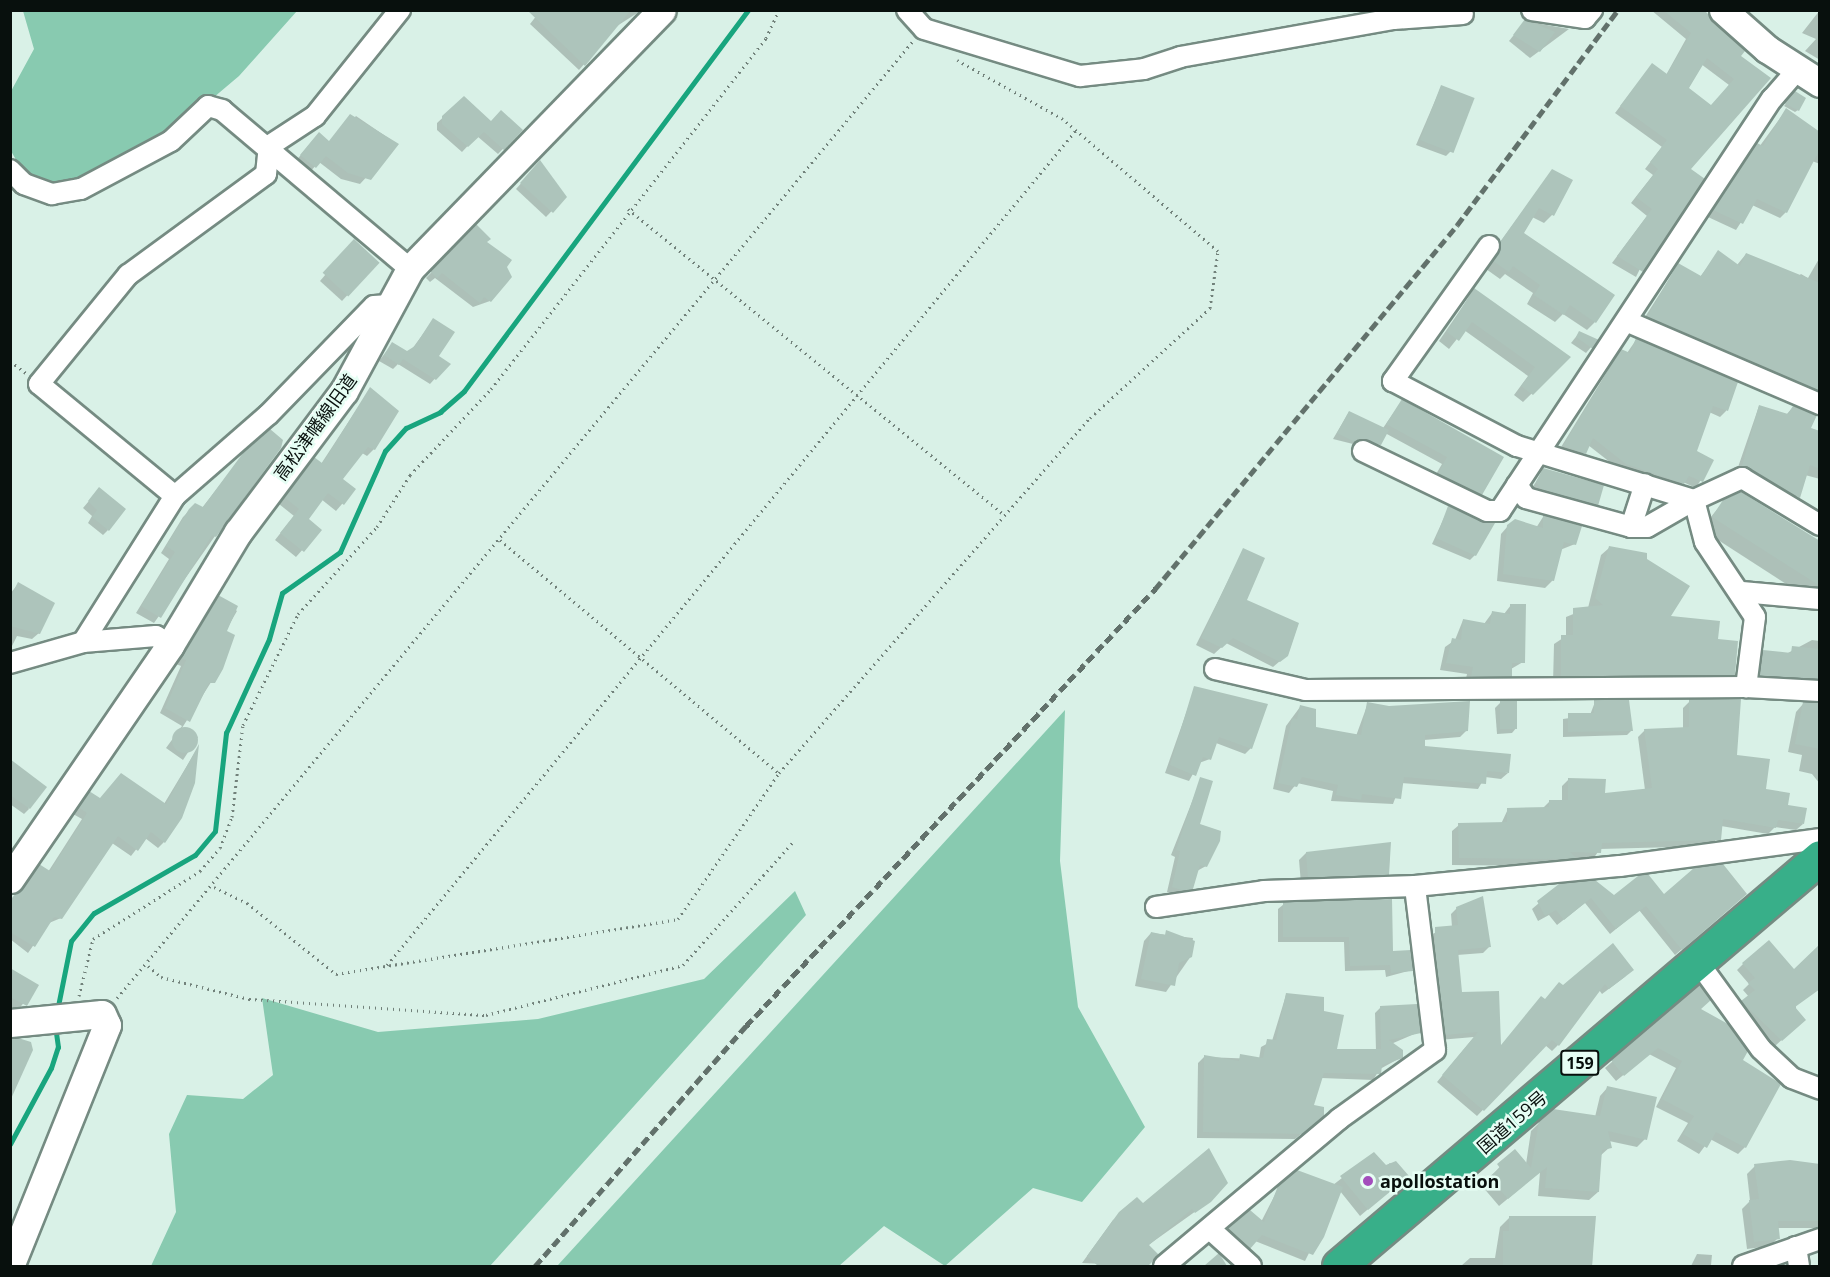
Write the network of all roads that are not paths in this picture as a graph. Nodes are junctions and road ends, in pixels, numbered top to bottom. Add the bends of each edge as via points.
1 (400, 10) edge
2 (662, 10) edge
3 (907, 10) edge
4 (1532, 10) edge
5 (1592, 10) edge
6 (1723, 10) edge
7 (1463, 14) dead end
8 (1809, 76) edge
9 (269, 146) junction
10 (10, 170) edge
11 (1489, 246) dead end
12 (410, 268) junction
13 (390, 305) junction
14 (1626, 321) junction
15 (1820, 404) edge
16 (1363, 451) dead end
17 (1541, 451) junction
18 (1646, 484) junction
19 (1517, 485) junction
20 (175, 496) junction
21 (1694, 500) junction
22 (1820, 525) edge
23 (1631, 527) junction
24 (1742, 592) junction
25 (1820, 599) edge
26 (83, 642) junction
27 (170, 645) junction
28 (10, 663) edge
29 (1215, 669) dead end
30 (1746, 687) junction
31 (1820, 691) edge
32 (1820, 839) edge
33 (1820, 857) edge
34 (10, 879) edge
35 (1415, 886) junction
36 (1156, 907) dead end
37 (1698, 962) junction
38 (10, 1023) edge
39 (1820, 1089) edge
40 (1210, 1229) junction
41 (1820, 1239) edge
42 (1796, 1247) junction
43 (10, 1266) edge
44 (1164, 1266) edge
45 (1251, 1266) edge
46 (1339, 1266) edge
47 (1743, 1266) edge
48 (1799, 1266) edge

1 - 9 street via 315,116
2 - 12 street, 高松津幡線旧道
3 - 7 street via 924,28 1080,76 1144,69 1180,57 1394,20
4 - 5 street via 1585,18
6 - 8 street
8 - 14 street via 1772,99
9 - 10 street via 222,110 208,106 171,141 81,189 52,194 24,184
9 - 12 street
9 - 20 street via 266,174 128,275 39,384
11 - 17 street via 1393,381 1517,446
12 - 13 street, 高松津幡線旧道
13 - 20 street via 374,306 268,415
13 - 27 street, 高松津幡線旧道 via 344,391 238,532
14 - 15 street
14 - 17 street
16 - 19 street via 1486,511 1500,511
17 - 18 street
17 - 19 street
18 - 21 street
18 - 23 street
19 - 23 street via 1526,498
20 - 26 street
21 - 22 street via 1742,478
21 - 23 street via 1647,527
21 - 24 street via 1705,542
24 - 25 street
24 - 30 street via 1755,617
26 - 27 street via 156,636
26 - 28 street
27 - 34 street, 高松津幡線旧道
29 - 30 street via 1305,690
30 - 31 street
32 - 35 street
33 - 37 highway, 国道159号 / 159
35 - 36 street via 1264,891
35 - 40 street via 1435,1050 1339,1119
37 - 39 street via 1761,1049 1792,1078
37 - 46 highway, 国道159号 / 159
38 - 43 street via 61,1012 102,1014 107,1025
40 - 44 street
40 - 45 street
41 - 42 street
42 - 47 street
42 - 48 street

